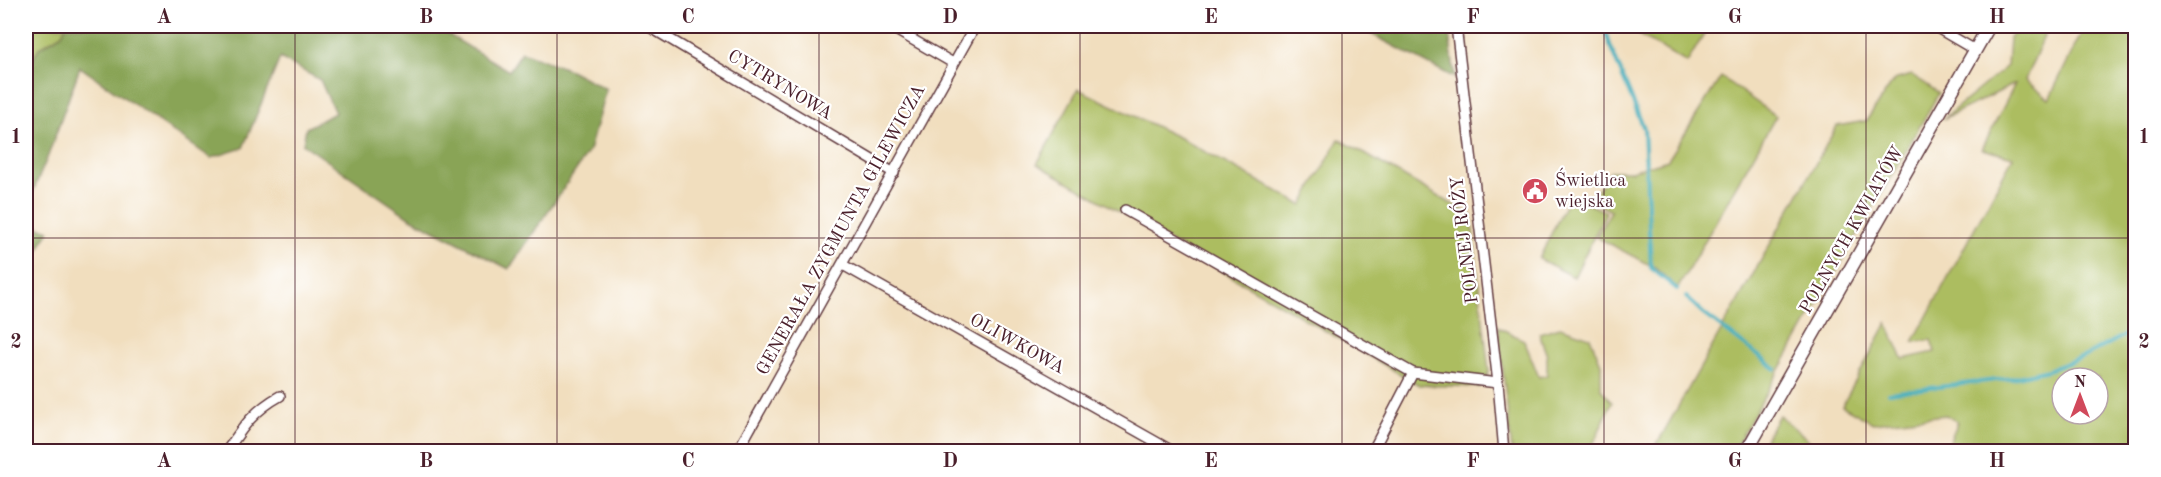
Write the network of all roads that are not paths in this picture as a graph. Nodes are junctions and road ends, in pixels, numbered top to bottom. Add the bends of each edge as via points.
1 (648, 26) edge
2 (889, 26) edge
3 (975, 26) edge
4 (1456, 26) edge
5 (1934, 26) edge
6 (1989, 26) edge
7 (1975, 50) junction
8 (953, 63) junction
9 (894, 173) junction
10 (1125, 210) dead end
11 (843, 265) junction
12 (1413, 373) junction
13 (1498, 383) junction
14 (280, 396) dead end
15 (225, 452) edge
16 (737, 452) edge
17 (1174, 452) edge
18 (1372, 452) edge
19 (1504, 452) edge
20 (1746, 452) edge

1 - 9 street, CYTRYNOWA
2 - 8 street
3 - 8 street, GENERAŁA ZYGMUNTA GILEWICZA
4 - 13 street, POLNEJ RÓŻY
5 - 7 street
6 - 7 street, POLNYCH KWIATÓW
7 - 20 street, POLNYCH KWIATÓW
8 - 9 street, GENERAŁA ZYGMUNTA GILEWICZA
9 - 11 street, GENERAŁA ZYGMUNTA GILEWICZA
10 - 12 street
11 - 16 street, GENERAŁA ZYGMUNTA GILEWICZA
11 - 17 street, OLIWKOWA
12 - 13 street
12 - 18 street
13 - 19 street, POLNEJ RÓŻY
14 - 15 street via 244,425

